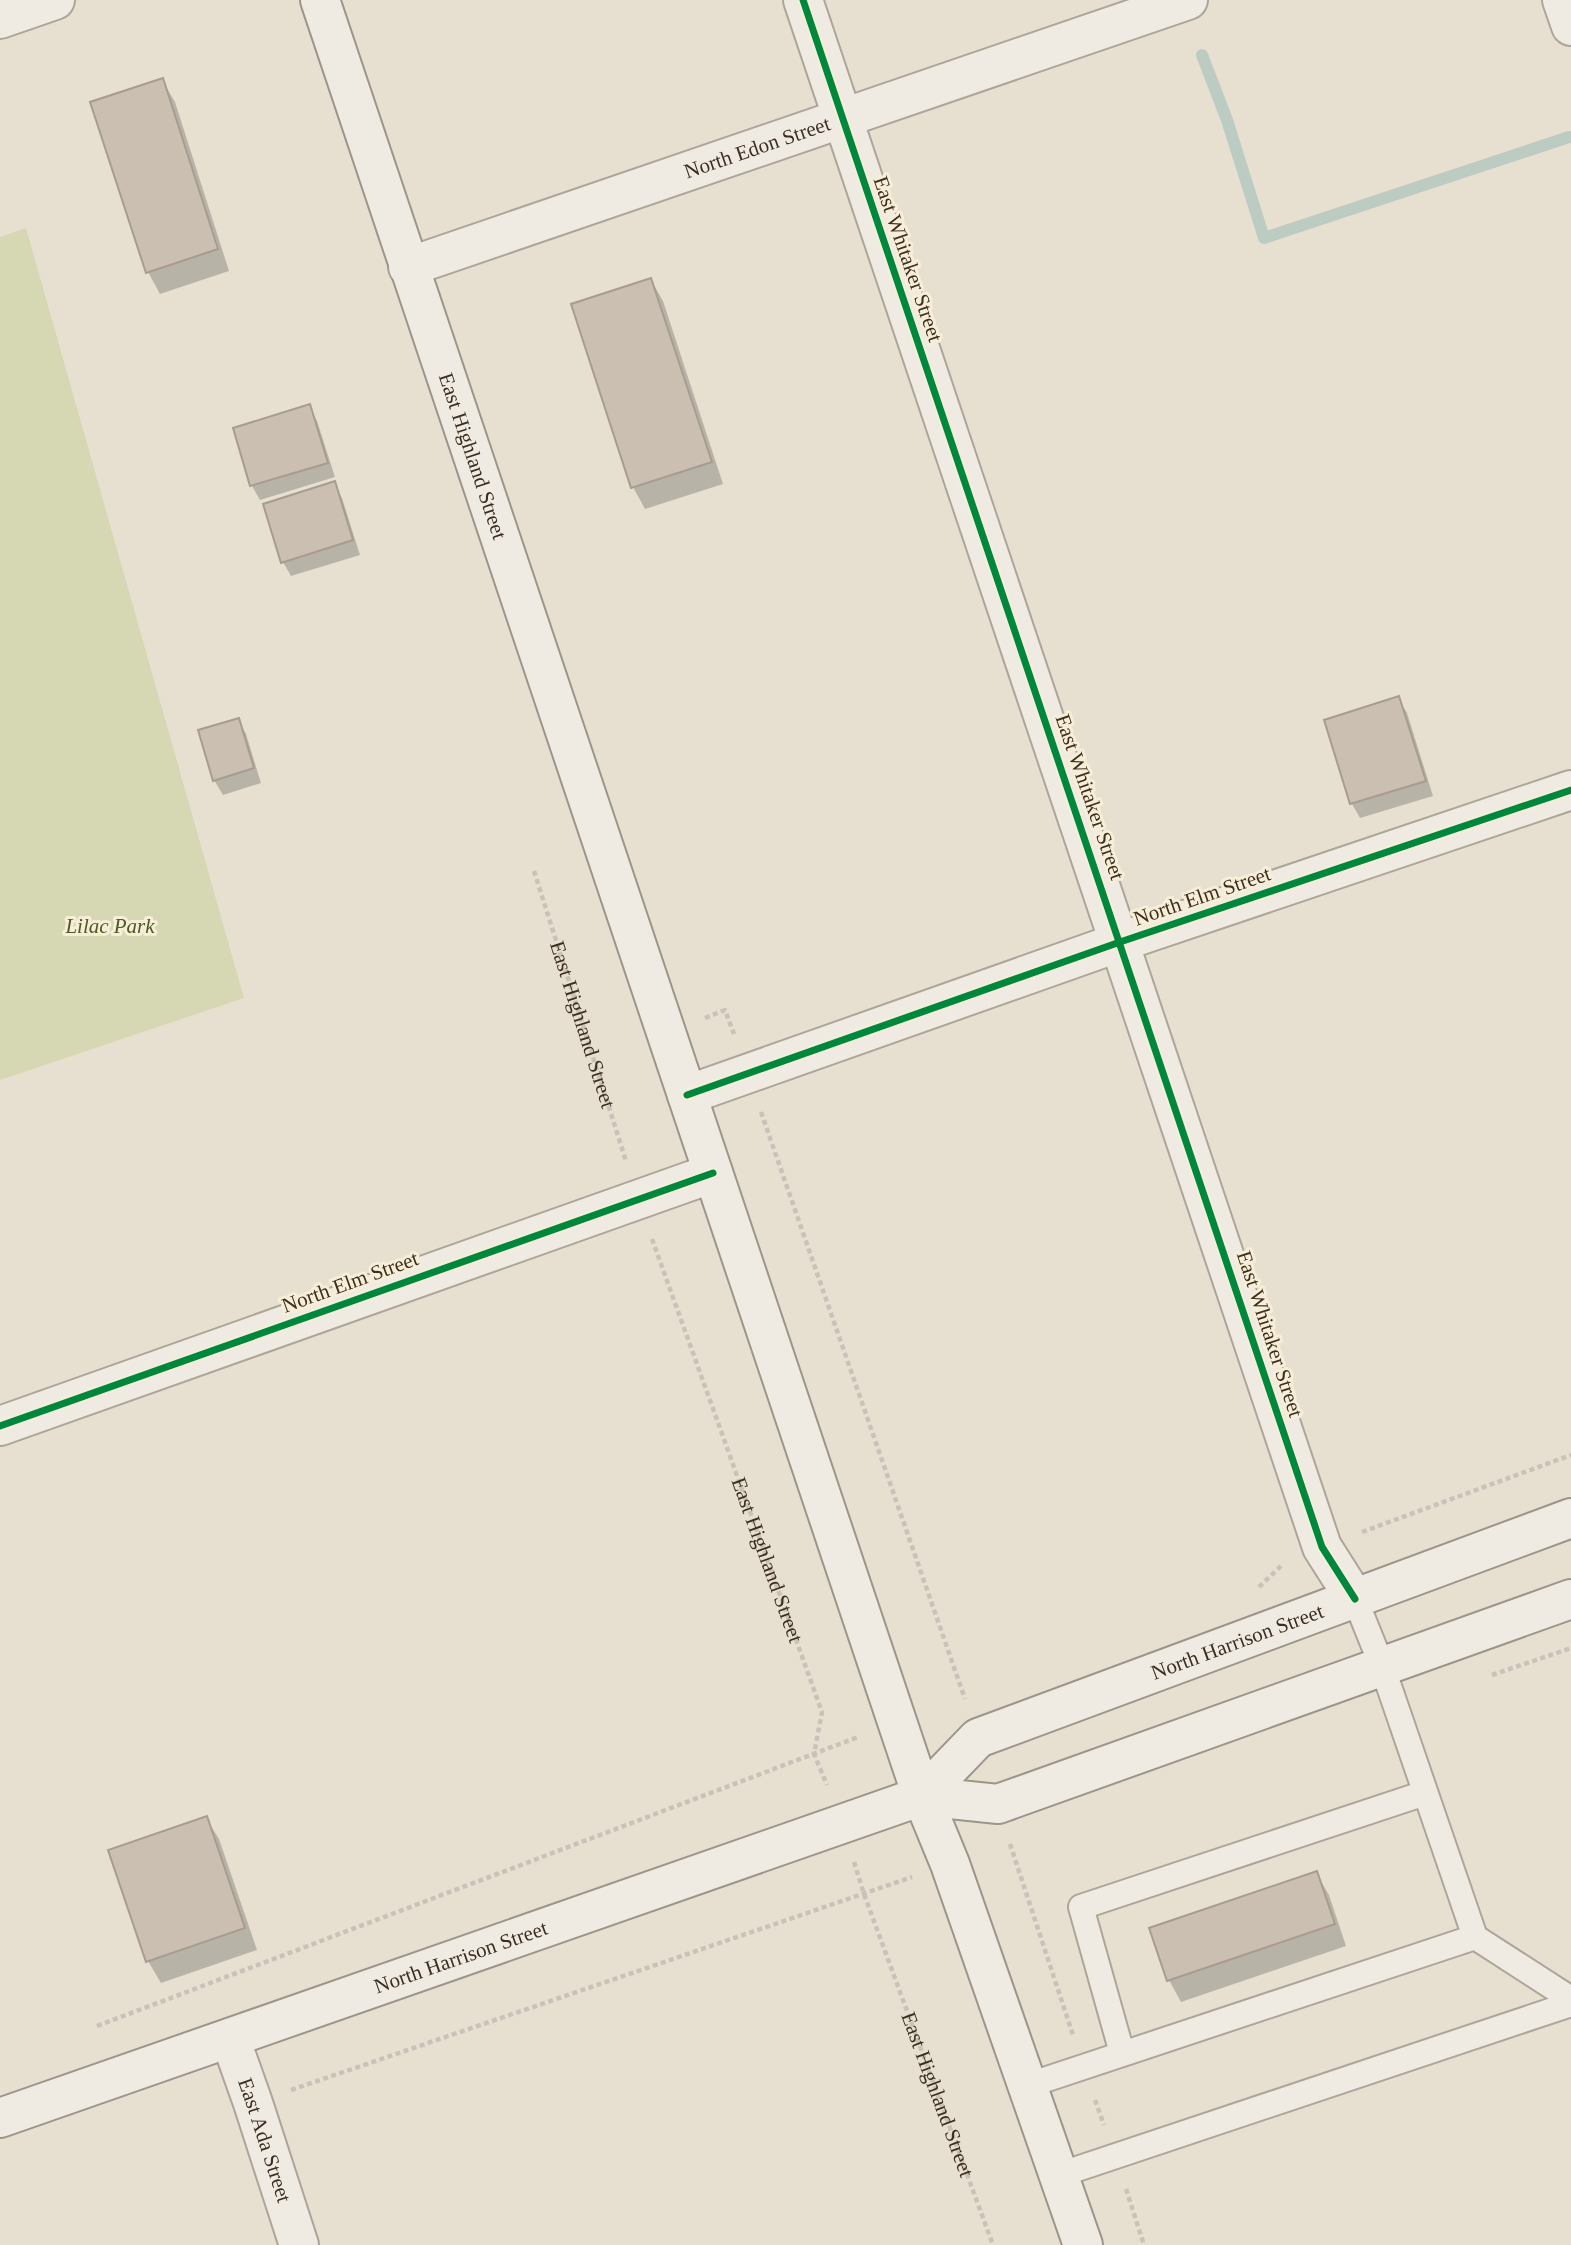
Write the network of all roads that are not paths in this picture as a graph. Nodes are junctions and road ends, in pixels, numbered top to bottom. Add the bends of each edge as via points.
1 (55, 0) edge
2 (320, 0) edge
3 (803, 0) edge
4 (1188, 0) edge
5 (1562, 0) edge
6 (0, 19) edge
7 (1571, 26) edge
8 (842, 120) junction
9 (408, 267) junction
10 (1571, 790) edge
11 (1120, 942) junction
12 (687, 1095) junction
13 (713, 1173) junction
14 (0, 1426) edge
15 (1571, 1518) edge
16 (1355, 1599) junction
17 (1571, 1599) edge
18 (1382, 1666) junction
19 (1426, 1793) junction
20 (922, 1796) junction
21 (1475, 1937) junction
22 (1571, 2001) edge
23 (230, 2038) junction
24 (1122, 2053) junction
25 (1026, 2086) junction
26 (0, 2118) edge
27 (1059, 2175) junction
28 (299, 2245) edge
29 (1083, 2245) edge

1 - 6 street
2 - 9 street, East Highland Street
3 - 8 street, East Whitaker Street
4 - 8 street, North Edon Street
5 - 7 street
8 - 9 street, North Edon Street
8 - 11 street, East Whitaker Street
9 - 12 street, East Highland Street
10 - 11 street, North Elm Street
11 - 12 street, North Elm Street
11 - 16 street, East Whitaker Street via 1322,1547
12 - 13 street, East Highland Street
13 - 14 street, North Elm Street
13 - 20 street, East Highland Street
15 - 16 street, North Harrison Street
16 - 18 lane
16 - 20 street, North Harrison Street via 978,1738
17 - 18 street, North Harrison Street
18 - 19 lane
18 - 20 street, North Harrison Street via 998,1804
19 - 21 lane
19 - 24 lane via 1081,1907
20 - 23 street, North Harrison Street
20 - 25 street, East Highland Street
21 - 22 lane
21 - 24 lane
22 - 27 lane
23 - 26 street, North Harrison Street
23 - 28 street, East Ada Street
24 - 25 lane
25 - 27 street, East Highland Street
27 - 29 street, East Highland Street

